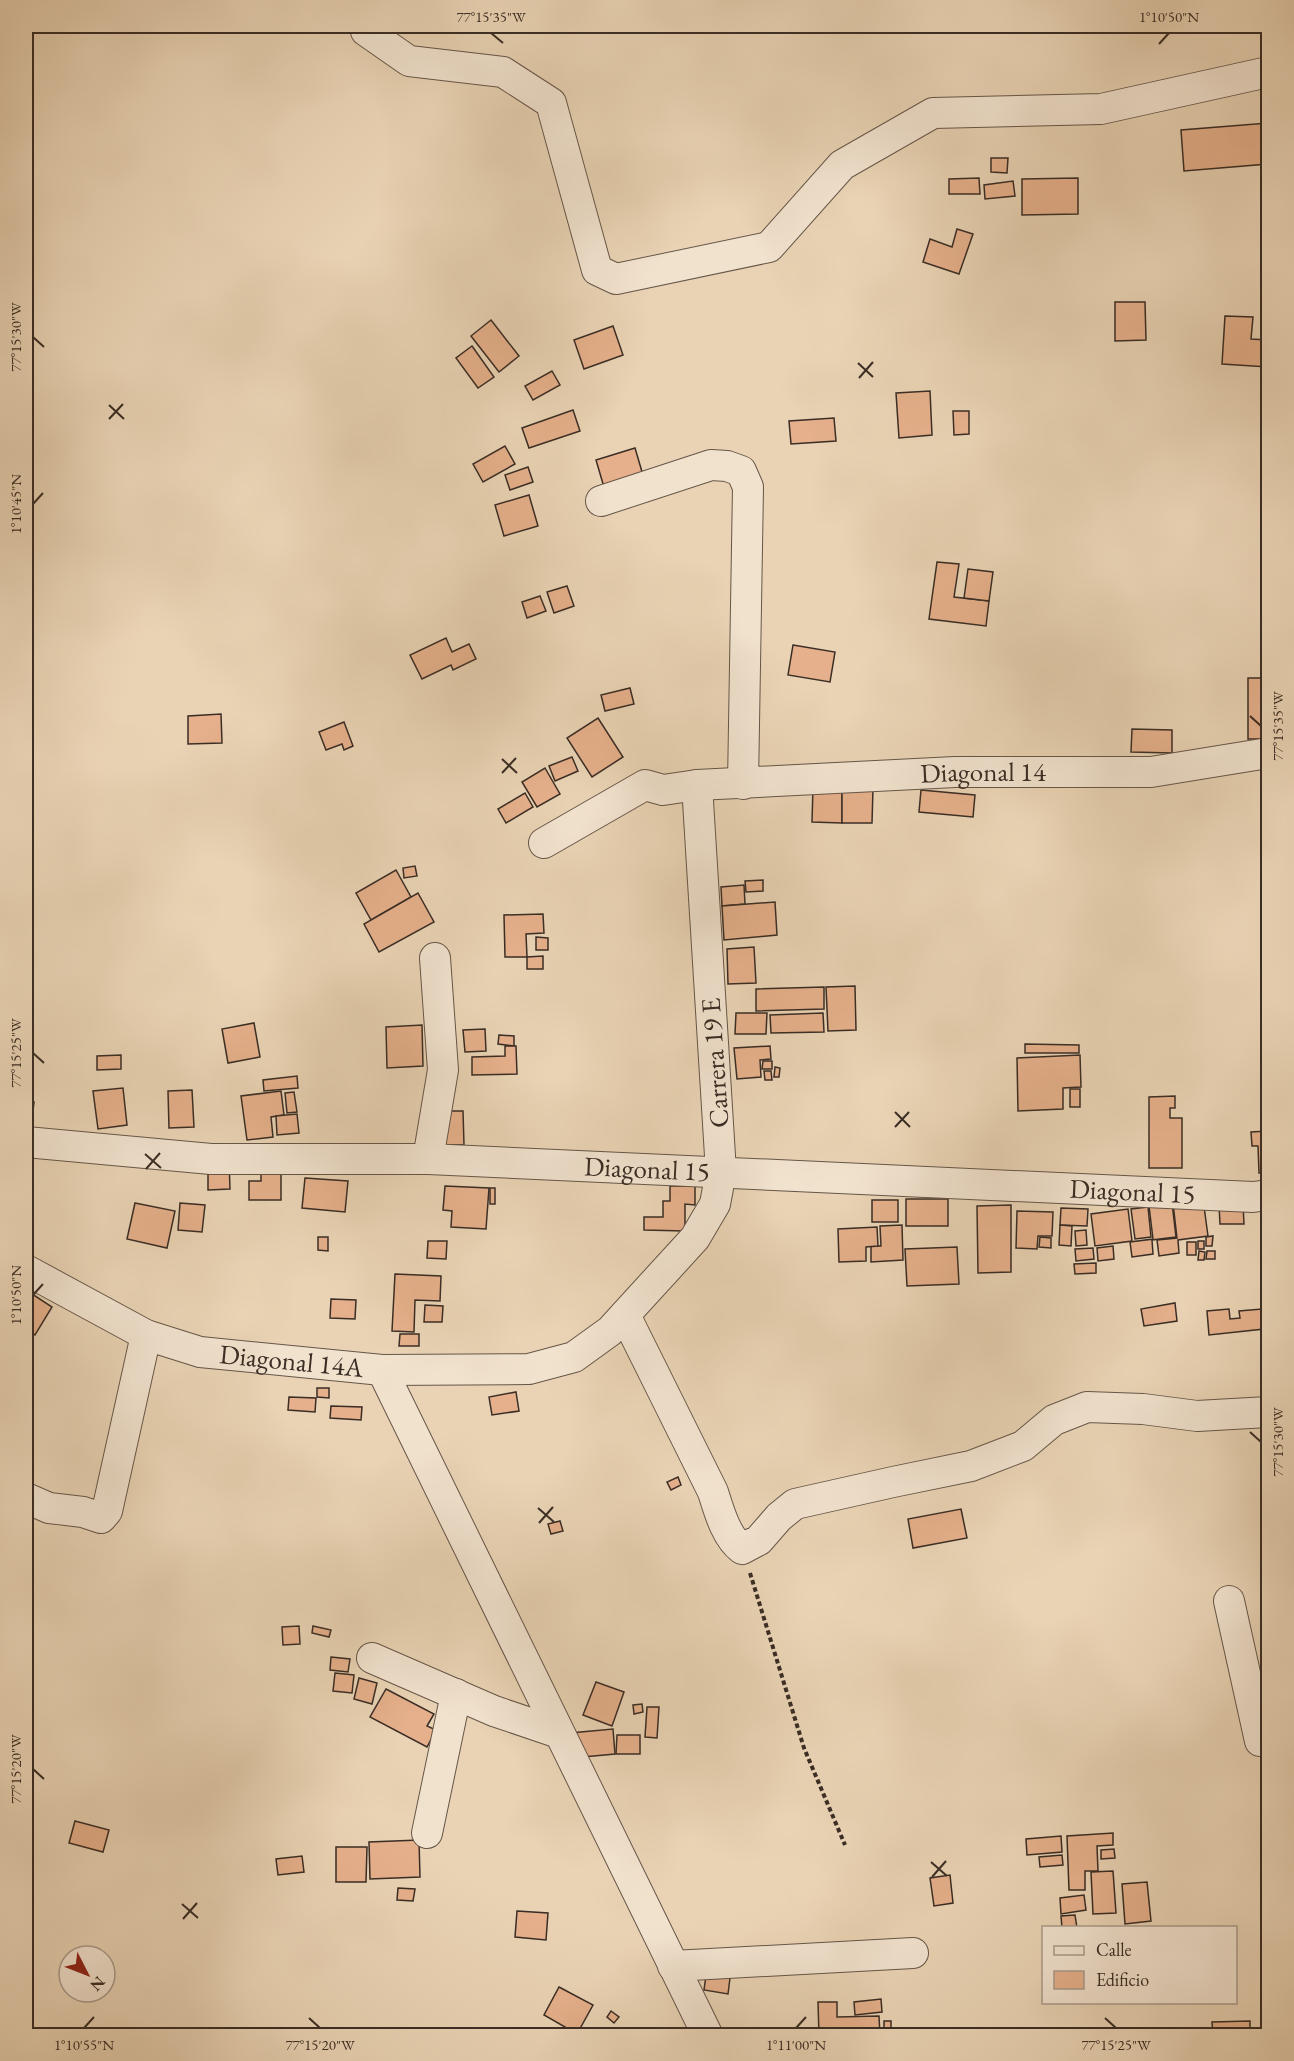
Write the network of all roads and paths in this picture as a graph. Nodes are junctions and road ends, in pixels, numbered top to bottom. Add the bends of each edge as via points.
1 (366, 26) edge
2 (1269, 72) edge
3 (601, 501) dead end
4 (1269, 753) edge
5 (697, 784) junction
6 (743, 784) junction
7 (544, 843) dead end
8 (435, 958) dead end
9 (26, 1142) edge
10 (428, 1159) junction
11 (722, 1172) junction
12 (1269, 1195) edge
13 (26, 1270) edge
14 (625, 1315) junction
15 (146, 1335) junction
16 (574, 1357) joint
17 (382, 1370) junction
18 (1269, 1412) edge
19 (26, 1498) edge
20 (742, 1549) junction
21 (1229, 1601) dead end
22 (372, 1658) dead end
23 (456, 1694) junction
24 (559, 1733) junction
25 (1269, 1741) edge
26 (427, 1833) dead end
27 (845, 1845) dead end
28 (913, 1953) dead end
29 (673, 1966) junction
30 (708, 2036) edge

1 - 2 street via 366,31 409,61 503,72 551,103 597,270 616,279 769,247 842,165 933,113 1101,110
3 - 6 street via 711,465 741,471 748,487
4 - 6 street, Diagonal 14 via 1151,772 955,772
5 - 6 street, Diagonal 14
5 - 7 street, Diagonal 14 via 663,790 645,785
5 - 11 street, Carrera 19 E
8 - 10 street via 443,1070
9 - 10 street, Diagonal 15 via 211,1158
10 - 11 street, Diagonal 15
11 - 12 street, Diagonal 15
11 - 14 street, Carrera 19 E via 715,1204 695,1238
13 - 15 street, Diagonal 14A
14 - 16 street, Carrera 19 E
14 - 20 street via 713,1492 719,1512 735,1544
15 - 17 street, Diagonal 14A via 200,1352
15 - 19 street via 106,1511 101,1518 49,1508
16 - 17 street, Diagonal 14A via 529,1369
17 - 24 street
18 - 20 street via 1197,1416 1087,1407 1054,1420 1023,1446 971,1466 795,1504 759,1540
20 - 27 path via 804,1748
21 - 25 street via 1260,1741
22 - 23 street
23 - 24 street
23 - 26 street
24 - 29 street
28 - 29 street
29 - 30 street

